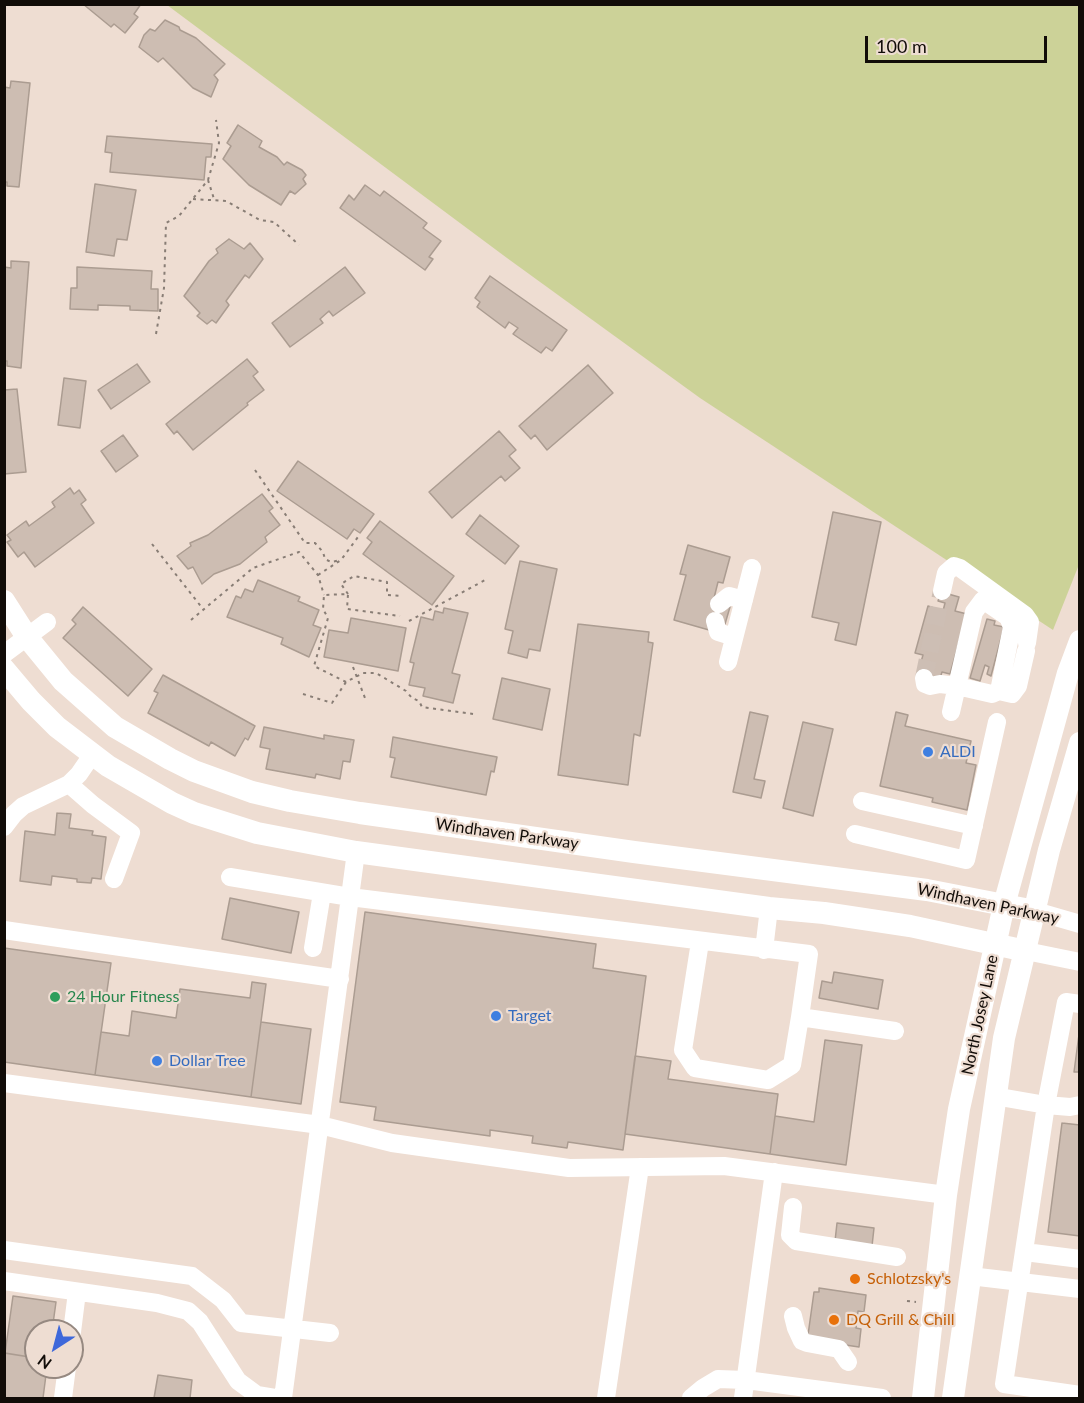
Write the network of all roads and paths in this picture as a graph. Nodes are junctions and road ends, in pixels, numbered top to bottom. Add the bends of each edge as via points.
1 (216, 120) dead end
2 (208, 180) junction
3 (194, 199) junction
4 (214, 199) junction
5 (300, 245) dead end
6 (156, 334) dead end
7 (255, 470) dead end
8 (358, 537) dead end
9 (152, 544) dead end
10 (341, 560) junction
11 (752, 568) dead end
12 (318, 575) junction
13 (488, 579) dead end
14 (942, 591) tunnel mouth
15 (348, 594) junction
16 (324, 595) junction
17 (401, 596) dead end
18 (744, 600) junction
19 (4, 602) edge
20 (203, 609) junction
21 (400, 616) dead end
22 (190, 620) dead end
23 (409, 621) dead end
24 (47, 622) dead end
25 (27, 637) junction
26 (734, 637) junction
27 (1080, 641) edge
28 (4, 654) edge
29 (728, 662) dead end
30 (353, 667) dead end
31 (4, 669) edge
32 (357, 675) junction
33 (924, 678) dead end
34 (346, 682) junction
35 (957, 686) junction
36 (999, 691) junction
37 (303, 694) dead end
38 (365, 698) dead end
39 (951, 712) dead end
40 (473, 714) dead end
41 (997, 722) dead end
42 (1080, 742) edge
43 (92, 755) junction
44 (69, 784) junction
45 (862, 801) dead end
46 (360, 813) junction
47 (974, 826) junction
48 (4, 827) edge
49 (855, 834) dead end
50 (356, 852) junction
51 (634, 852) junction
52 (230, 877) dead end
53 (114, 879) dead end
54 (629, 889) junction
55 (322, 893) junction
56 (350, 897) junction
57 (1004, 905) junction
58 (769, 908) junction
59 (1035, 911) junction
60 (1080, 924) edge
61 (4, 930) edge
62 (700, 942) junction
63 (995, 944) junction
64 (313, 948) dead end
65 (764, 950) junction
66 (1026, 951) junction
67 (1080, 962) edge
68 (339, 979) junction
69 (1080, 1004) edge
70 (800, 1017) junction
71 (895, 1031) dead end
72 (4, 1083) edge
73 (994, 1096) junction
74 (1046, 1105) junction
75 (1080, 1105) edge
76 (320, 1125) junction
77 (640, 1167) junction
78 (774, 1173) junction
79 (946, 1195) junction
80 (793, 1207) dead end
81 (4, 1250) edge
82 (1025, 1252) junction
83 (897, 1257) dead end
84 (1080, 1259) edge
85 (970, 1276) junction
86 (4, 1281) edge
87 (1020, 1281) junction
88 (1080, 1289) edge
89 (77, 1292) junction
90 (907, 1301) dead end
91 (916, 1302) dead end
92 (793, 1316) dead end
93 (74, 1319) edge
94 (293, 1329) junction
95 (330, 1333) dead end
96 (848, 1362) dead end
97 (65, 1379) edge
98 (745, 1389) edge
99 (1080, 1395) edge
100 (847, 1396) edge
101 (63, 1398) edge
102 (275, 1398) edge
103 (284, 1398) edge
104 (606, 1398) edge
105 (691, 1398) edge
106 (878, 1398) edge
107 (922, 1398) edge
108 (953, 1398) edge

1 - 2 path via 219,142
2 - 3 path
2 - 4 path
3 - 4 path
3 - 6 path via 179,216 166,223 164,288
4 - 5 path via 226,201 260,220 274,222
7 - 10 path via 305,543 315,543 330,562
8 - 10 path
9 - 20 path
10 - 12 path
11 - 18 street
12 - 16 path
12 - 20 path via 299,552 253,568
13 - 23 path
14 - 36 street via 946,573 954,566 960,568 1030,622 1018,686 1012,694
15 - 16 path
15 - 17 path via 341,584 354,576 387,582 387,595
15 - 21 path via 347,609
16 - 34 path via 323,609 328,618 314,666
18 - 26 street
18 - 26 street via 729,596 717,613 718,632
19 - 25 main road, Windhaven Parkway
20 - 22 path
24 - 25 street
25 - 28 street
25 - 46 main road, Windhaven Parkway via 88,705 115,727 170,759 252,792
26 - 29 street
27 - 57 main road, North Josey Lane
30 - 32 path
31 - 43 main road via 42,712
32 - 34 path
32 - 38 path
32 - 40 path via 376,673 406,691 422,707
33 - 35 street via 930,686
34 - 37 path via 332,703
35 - 36 street via 992,694
35 - 36 street via 974,612 983,600 1008,617 1012,627
35 - 39 street
41 - 47 street
42 - 59 main road, North Josey Lane
43 - 44 street
43 - 50 main road via 150,792 194,813 257,833
44 - 48 street via 23,806
44 - 53 street via 131,833
45 - 47 street
46 - 50 main road
46 - 51 main road, Windhaven Parkway
47 - 49 street via 966,860
50 - 54 main road
50 - 56 street
51 - 54 main road
51 - 57 main road, Windhaven Parkway via 915,888
52 - 55 street
54 - 58 main road
55 - 56 street
55 - 64 street
56 - 62 street
56 - 68 street
57 - 59 main road, Windhaven Parkway
57 - 63 main road, North Josey Lane
58 - 63 main road via 910,926
58 - 65 street
59 - 60 street, Windhaven Parkway
59 - 66 main road, North Josey Lane
61 - 68 street
62 - 65 street
62 - 70 street via 683,1050 695,1068 768,1080 792,1065
63 - 66 main road
63 - 79 main road, North Josey Lane via 959,1109
65 - 70 street via 809,954
66 - 67 street
66 - 73 main road, North Josey Lane
68 - 76 street
69 - 74 street via 1066,1002
70 - 71 street
72 - 76 street
73 - 74 street
73 - 85 main road, North Josey Lane
74 - 75 street
74 - 82 street
76 - 77 street via 392,1143 560,1167
76 - 94 street
77 - 78 street via 724,1166
77 - 104 street
78 - 79 street
78 - 98 street
79 - 107 main road, North Josey Lane
80 - 83 street via 790,1234 796,1241
81 - 94 street via 192,1276 223,1300 241,1323
82 - 84 street
82 - 87 street
85 - 87 street
85 - 108 main road, North Josey Lane
86 - 89 street
87 - 88 street
87 - 99 street via 1005,1384
89 - 93 street
89 - 102 street via 188,1311 200,1322 238,1381 257,1395
90 - 91 path
92 - 96 street via 802,1341 839,1349
94 - 95 street
94 - 103 street
97 - 101 street
98 - 100 street
98 - 105 street via 718,1379
100 - 106 street

